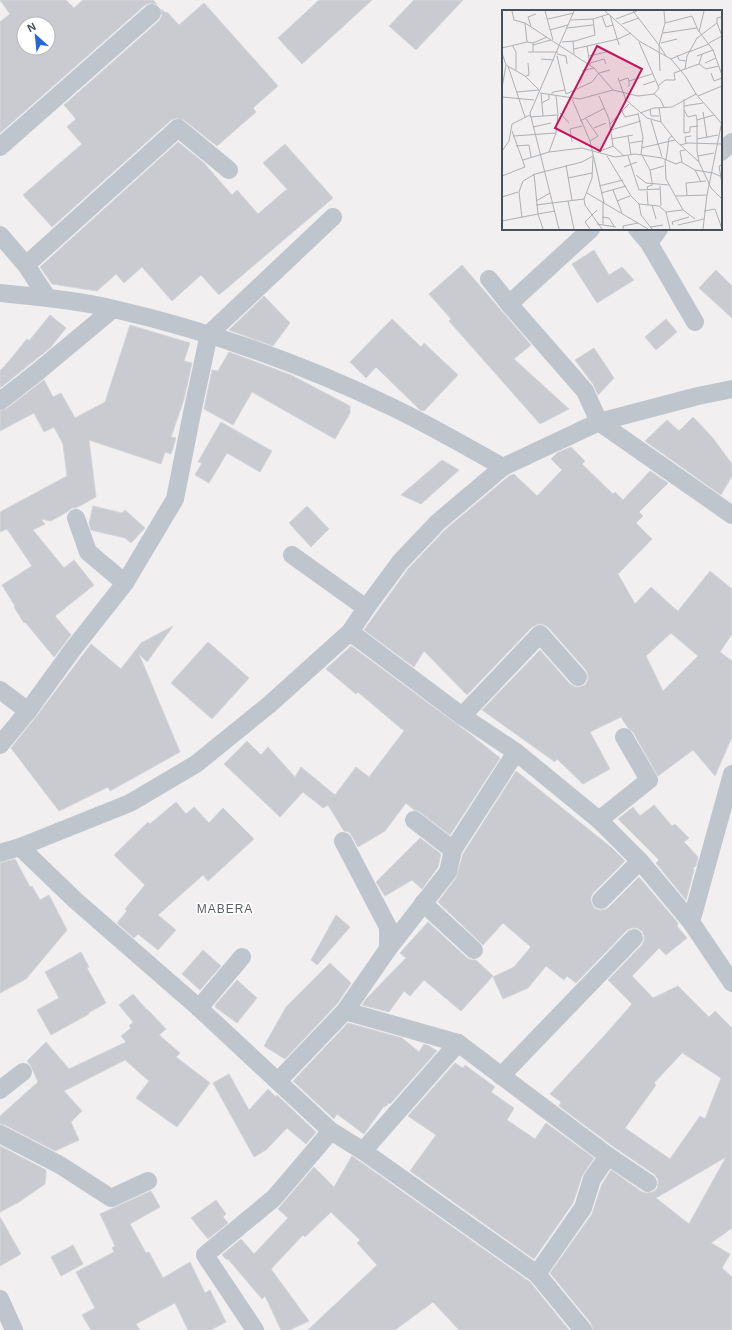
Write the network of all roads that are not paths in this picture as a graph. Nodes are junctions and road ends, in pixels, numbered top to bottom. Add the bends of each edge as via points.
1 (152, 13) dead end
2 (732, 142) edge
3 (0, 147) edge
4 (722, 151) edge
5 (228, 170) dead end
6 (333, 217) dead end
7 (590, 230) edge
8 (638, 230) edge
9 (658, 230) edge
10 (0, 235) edge
11 (648, 243) junction
12 (26, 265) junction
13 (489, 279) dead end
14 (0, 293) edge
15 (47, 297) junction
16 (508, 304) junction
17 (113, 309) junction
18 (694, 322) dead end
19 (209, 334) junction
20 (732, 389) edge
21 (0, 400) edge
22 (599, 422) junction
23 (503, 467) junction
24 (732, 515) edge
25 (76, 518) dead end
26 (292, 555) dead end
27 (125, 583) junction
28 (366, 608) junction
29 (350, 632) junction
30 (578, 677) dead end
31 (0, 690) edge
32 (28, 712) junction
33 (462, 716) junction
34 (624, 736) dead end
35 (0, 745) edge
36 (516, 752) junction
37 (732, 774) edge
38 (414, 820) dead end
39 (599, 820) junction
40 (343, 841) dead end
41 (20, 847) junction
42 (453, 850) junction
43 (0, 853) edge
44 (640, 861) junction
45 (601, 900) dead end
46 (423, 903) junction
47 (691, 922) junction
48 (634, 938) dead end
49 (388, 949) junction
50 (474, 950) dead end
51 (242, 957) dead end
52 (732, 983) edge
53 (199, 1008) junction
54 (345, 1011) junction
55 (458, 1043) junction
56 (23, 1072) dead end
57 (501, 1076) junction
58 (278, 1081) junction
59 (0, 1090) edge
60 (331, 1131) junction
61 (0, 1134) edge
62 (363, 1151) junction
63 (608, 1156) junction
64 (148, 1181) dead end
65 (648, 1183) dead end
66 (537, 1274) junction
67 (0, 1299) edge
68 (14, 1330) edge
69 (255, 1330) edge
70 (583, 1330) edge

1 - 3 street
2 - 4 street
5 - 12 street via 178,128
6 - 19 street
7 - 16 street
8 - 11 street
9 - 11 street
10 - 12 street
11 - 18 street
12 - 15 street
13 - 16 street
14 - 15 street
15 - 17 street
16 - 22 street via 584,391
17 - 19 street
17 - 21 street
19 - 23 street via 298,366 394,408
19 - 27 street via 175,499
20 - 22 street
22 - 23 street
22 - 24 street
23 - 28 street via 438,522 400,562
25 - 27 street via 88,552
26 - 28 street
27 - 32 street
28 - 29 street
29 - 33 street
29 - 41 street via 270,704 196,764 130,803
30 - 33 street via 540,634
31 - 32 street
32 - 35 street
33 - 36 street
34 - 39 street via 649,780
36 - 39 street
36 - 42 street
37 - 47 street
38 - 42 street
39 - 44 street
40 - 49 street via 388,927
41 - 43 street
41 - 53 street via 75,900
42 - 46 street via 448,872
44 - 45 street
44 - 47 street
46 - 49 street
46 - 50 street
47 - 52 street
48 - 57 street
49 - 54 street
51 - 53 street
53 - 58 street
54 - 55 street
54 - 58 street
55 - 57 street
55 - 62 street
56 - 59 street
57 - 63 street
58 - 60 street
60 - 62 street
60 - 69 street via 274,1198 205,1255
61 - 64 street via 60,1165 111,1198
62 - 66 street
63 - 65 street
63 - 66 street via 592,1179 584,1208
66 - 70 street
67 - 68 street

